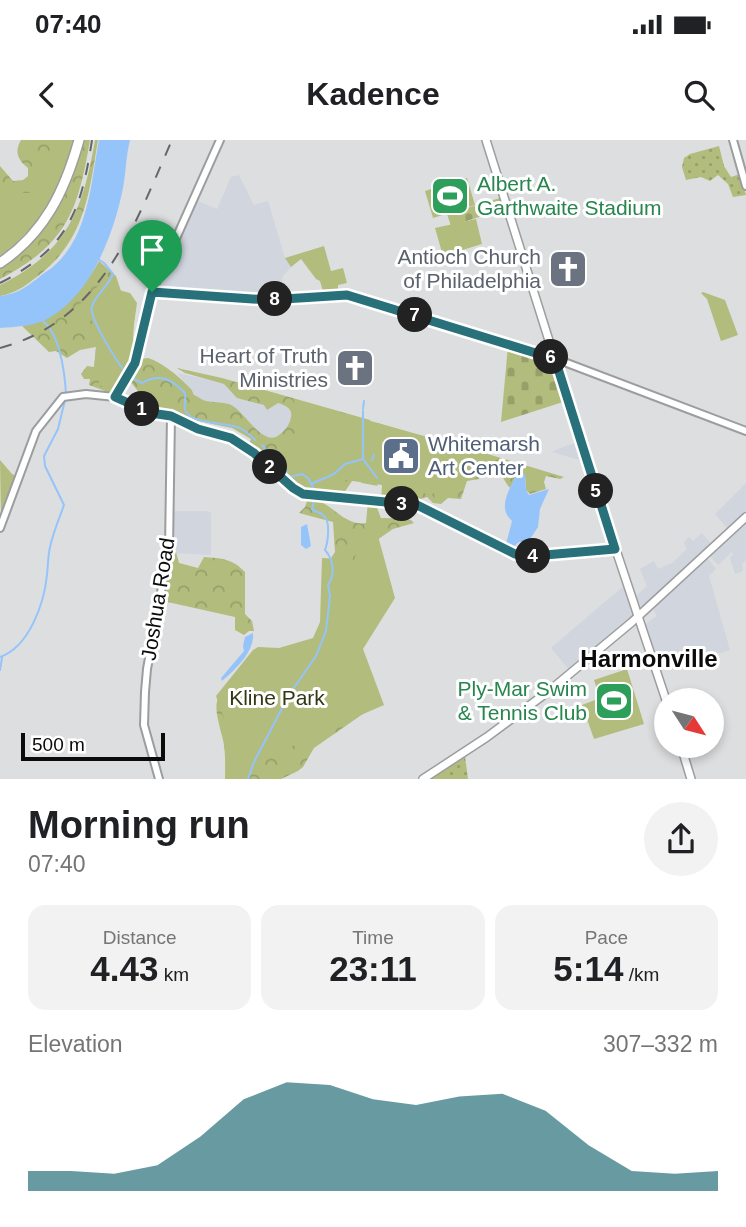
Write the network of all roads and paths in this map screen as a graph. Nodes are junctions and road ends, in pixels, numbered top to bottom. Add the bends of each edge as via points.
1 (77, 140) edge
2 (220, 140) edge
3 (486, 140) edge
4 (733, 140) edge
5 (746, 186) edge
6 (0, 261) edge
7 (152, 292) junction
8 (555, 359) junction
9 (115, 397) junction
10 (171, 416) junction
11 (746, 430) edge
12 (746, 517) edge
13 (0, 528) edge
14 (615, 549) junction
15 (635, 606) junction
16 (647, 608) junction
17 (638, 616) junction
18 (662, 688) edge
19 (685, 758) edge
20 (159, 779) edge
21 (424, 779) edge
22 (691, 779) edge

1 - 6 highway via 50,210
2 - 7 street
3 - 8 main road
4 - 5 street
7 - 8 street via 268,300 347,295
7 - 9 street via 139,351
8 - 11 street
8 - 14 main road
9 - 10 street via 151,413
9 - 13 street via 65,397 36,431
10 - 14 street via 231,438 303,494 417,505 515,554
10 - 20 street, Joshua Road via 169,548 147,669 144,726
12 - 16 main road
14 - 15 main road
15 - 16 main road
15 - 17 main road
16 - 17 main road
17 - 18 main road
17 - 21 main road via 516,717
19 - 22 main road

